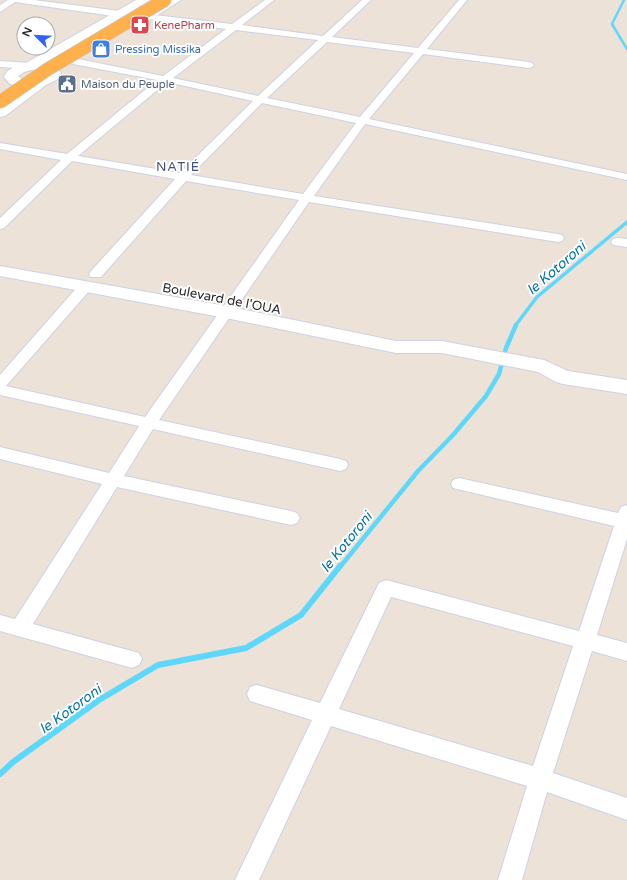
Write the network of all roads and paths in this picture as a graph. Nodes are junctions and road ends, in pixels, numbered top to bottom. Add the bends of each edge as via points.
1 (14, 0) edge
2 (144, 0) edge
3 (151, 0) edge
4 (165, 0) edge
5 (175, 0) edge
6 (270, 0) edge
7 (367, 0) edge
8 (463, 0) edge
9 (0, 9) edge
10 (120, 14) junction
11 (149, 16) junction
12 (234, 27) junction
13 (325, 38) junction
14 (420, 51) junction
15 (73, 61) junction
16 (0, 64) edge
17 (529, 64) dead end
18 (31, 66) junction
19 (8, 76) edge
20 (49, 77) junction
21 (165, 79) junction
22 (0, 88) edge
23 (0, 92) edge
24 (260, 99) junction
25 (0, 102) edge
26 (0, 113) edge
27 (362, 121) junction
28 (0, 146) edge
29 (69, 158) junction
30 (183, 177) junction
31 (627, 177) edge
32 (306, 198) junction
33 (0, 225) edge
34 (558, 238) dead end
35 (0, 256) edge
36 (0, 272) edge
37 (91, 280) junction
38 (230, 306) junction
39 (544, 366) junction
40 (627, 374) edge
41 (0, 384) edge
42 (627, 387) edge
43 (0, 390) edge
44 (149, 423) junction
45 (0, 453) edge
46 (340, 465) dead end
47 (113, 480) junction
48 (459, 484) dead end
49 (291, 518) dead end
50 (626, 518) edge
51 (0, 623) edge
52 (20, 628) junction
53 (585, 641) junction
54 (627, 652) edge
55 (132, 659) dead end
56 (257, 694) dead end
57 (325, 715) junction
58 (540, 779) junction
59 (627, 809) edge
60 (247, 880) edge
61 (510, 880) edge

1 - 9 street
1 - 10 street
2 - 10 main road
3 - 23 highway
4 - 25 highway, bridge via 48,69
5 - 11 main road
6 - 12 street
7 - 13 street
8 - 14 street
10 - 18 main road
11 - 12 street
11 - 15 main road
12 - 13 street
12 - 21 street
13 - 14 street
13 - 24 street
14 - 17 street
14 - 27 street
15 - 20 main road
15 - 21 street
16 - 18 street
18 - 19 main road via 19,69
18 - 20 main road via 49,68
19 - 20 main road via 16,82 29,84
19 - 22 main road
20 - 26 main road
21 - 24 street
21 - 29 street
24 - 27 street
24 - 30 street
27 - 31 street
27 - 32 street
28 - 29 street
29 - 30 street
29 - 33 street
30 - 32 street
30 - 37 street
32 - 34 street
32 - 38 street
35 - 37 main road
36 - 37 main road
37 - 38 main road
37 - 41 street
38 - 39 main road via 396,347 442,347
38 - 44 street
39 - 40 main road via 567,365
39 - 42 main road via 563,377
43 - 44 street
44 - 46 street
44 - 47 street
45 - 47 street
47 - 49 street
47 - 52 street
48 - 50 street
50 - 53 street
51 - 52 street
52 - 55 street
53 - 54 street
53 - 57 street via 386,588
53 - 58 street
56 - 57 street
57 - 58 street
57 - 60 street
58 - 59 street
58 - 61 street

